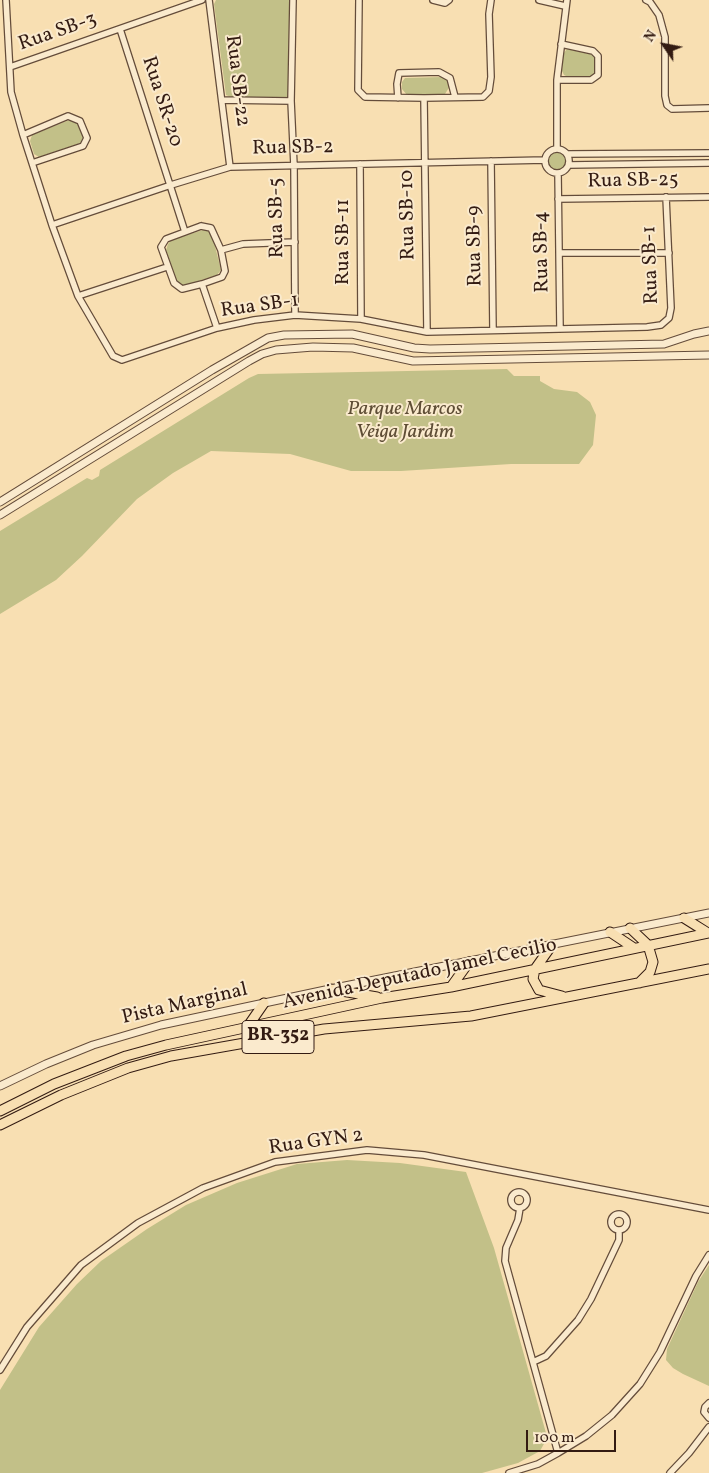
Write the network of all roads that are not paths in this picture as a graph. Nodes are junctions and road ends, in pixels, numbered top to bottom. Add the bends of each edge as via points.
1 (6, 0) edge
2 (202, 0) edge
3 (210, 0) edge
4 (294, 0) edge
5 (359, 0) edge
6 (432, 0) edge
7 (449, 0) edge
8 (491, 0) edge
9 (539, 0) edge
10 (646, 0) edge
11 (566, 3) edge
12 (120, 29) junction
13 (561, 44) junction
14 (10, 67) junction
15 (557, 80) junction
16 (455, 97) junction
17 (398, 98) junction
18 (424, 98) junction
19 (222, 100) junction
20 (291, 102) junction
21 (709, 108) edge
22 (23, 135) junction
23 (557, 148) junction
24 (662, 153) junction
25 (709, 153) edge
26 (568, 154) junction
27 (545, 160) junction
28 (491, 161) junction
29 (32, 163) junction
30 (425, 163) junction
31 (709, 163) edge
32 (360, 164) junction
33 (663, 164) junction
34 (294, 166) junction
35 (569, 166) junction
36 (230, 167) junction
37 (558, 173) junction
38 (170, 184) junction
39 (666, 197) junction
40 (709, 197) edge
41 (558, 199) junction
42 (52, 225) junction
43 (186, 232) junction
44 (294, 242) junction
45 (221, 250) junction
46 (559, 253) junction
47 (669, 253) junction
48 (167, 267) junction
49 (202, 284) junction
50 (78, 296) junction
51 (295, 316) junction
52 (361, 318) junction
53 (217, 328) junction
54 (560, 329) junction
55 (493, 330) junction
56 (709, 331) edge
57 (427, 332) junction
58 (709, 356) edge
59 (142, 414) junction
60 (147, 425) junction
61 (0, 502) edge
62 (0, 515) edge
63 (709, 913) edge
64 (684, 918) junction
65 (630, 928) junction
66 (610, 932) junction
67 (708, 933) edge
68 (552, 945) junction
69 (648, 945) junction
70 (634, 948) junction
71 (469, 962) junction
72 (535, 969) junction
73 (709, 969) edge
74 (638, 984) junction
75 (452, 987) junction
76 (330, 989) junction
77 (567, 997) junction
78 (382, 998) junction
79 (264, 1003) junction
80 (246, 1029) junction
81 (0, 1086) edge
82 (0, 1111) edge
83 (0, 1125) edge
84 (520, 1208) dead end
85 (709, 1210) edge
86 (619, 1230) dead end
87 (709, 1255) edge
88 (533, 1362) junction
89 (0, 1370) edge
90 (709, 1403) edge
91 (709, 1418) edge
92 (709, 1427) edge
93 (558, 1453) junction
94 (509, 1473) edge
95 (670, 1473) edge

1 - 14 street, Rua SB-1
2 - 12 street, Rua SB-3
3 - 19 street, Rua SB-22
4 - 20 street, Rua SB-5
5 - 17 street via 358,90 365,97
6 - 7 street via 445,3
8 - 16 street via 489,91 483,97
9 - 11 street
10 - 21 street via 659,15 665,36 667,105 672,109
11 - 13 street
12 - 14 street, Rua SB-3
12 - 38 street, Rua SR-20
13 - 15 street
13 - 15 street via 593,51 598,56 598,75 591,80
14 - 22 street, Rua SB-1 via 12,92
15 - 23 street
16 - 17 street via 450,78 439,72 399,73
16 - 18 street
17 - 18 street
18 - 30 street, Rua SB-10
19 - 20 street
19 - 36 street, Rua SB-22
20 - 34 street, Rua SB-5
22 - 29 street, Rua SB-1
22 - 29 street via 68,116 80,121 87,138 83,146
23 - 26 street
23 - 27 street via 550,151
24 - 25 street
24 - 26 street
24 - 33 street
26 - 35 street
27 - 28 street, Rua SB-2
27 - 37 street via 550,171
28 - 30 street, Rua SB-2
28 - 55 street, Rua SB-9
29 - 42 street, Rua SB-1
30 - 32 street, Rua SB-2
30 - 57 street, Rua SB-10
31 - 33 street
32 - 34 street, Rua SB-2
32 - 52 street, Rua SB-11
33 - 35 street
34 - 36 street, Rua SB-2
34 - 44 street, Rua SB-5
35 - 37 street
36 - 38 street, Rua SB-2
37 - 41 street, Rua SB-4
38 - 42 street, Rua SB-2
38 - 43 street, Rua SR-20
39 - 40 street, Rua SB-25
39 - 41 street, Rua SB-25
39 - 47 street, Rua SB-1
41 - 46 street, Rua SB-4
42 - 50 street, Rua SB-1
43 - 45 street via 201,226 211,228
43 - 48 street via 166,239 161,246
44 - 45 street via 243,244
44 - 51 street, Rua SB-5
45 - 49 street via 225,271 222,277
46 - 47 street
46 - 54 street, Rua SB-4
47 - 54 street, Rua SB-1 via 669,318 647,327
48 - 49 street via 174,283 182,289
48 - 50 street
49 - 53 street
50 - 53 street, Rua SB-1 via 113,356 122,360
51 - 52 street, Rua SB-1
51 - 53 street, Rua SB-1
52 - 57 street, Rua SB-1
54 - 55 street, Rua SB-1
55 - 57 street, Rua SB-1
56 - 59 street via 664,344 430,349 352,334 284,335 258,342
58 - 60 street via 413,361 353,348 276,350 249,360
59 - 60 street
59 - 61 street
60 - 62 street
63 - 64 street, Pista Marginal
64 - 65 street, Pista Marginal
64 - 67 highway
65 - 66 street, Pista Marginal
65 - 69 highway
66 - 68 street, Pista Marginal
66 - 70 highway
67 - 69 highway, Avenida Deputado Jamel Cecilio / BR-352
68 - 71 street, Pista Marginal
68 - 72 highway
69 - 70 highway, Avenida Deputado Jamel Cecilio / BR-352
69 - 74 highway via 653,967
70 - 72 highway, Avenida Deputado Jamel Cecilio / BR-352
71 - 75 highway
71 - 76 street, Pista Marginal
72 - 75 highway, Avenida Deputado Jamel Cecilio / BR-352
72 - 77 highway via 533,979 539,990
73 - 74 highway, BR-352
74 - 77 highway, Avenida Deputado Jamel Cecilio / BR-352
75 - 78 highway, Avenida Deputado Jamel Cecilio / BR-352
76 - 78 highway
76 - 79 street, Pista Marginal
77 - 83 highway, Avenida Deputado Jamel Cecilio / BR-352 via 471,1016 324,1029 171,1056 120,1071
78 - 80 highway, Avenida Deputado Jamel Cecilio / BR-352
79 - 80 highway
79 - 81 street, Pista Marginal via 121,1036 46,1064
80 - 82 highway, Avenida Deputado Jamel Cecilio / BR-352 via 126,1056 54,1084
84 - 88 street via 506,1248 505,1261
85 - 89 street, Rua GYN 2 via 424,1155 367,1150 275,1162 195,1192 138,1223 81,1265 27,1327
86 - 88 street via 619,1240 578,1320 546,1356
87 - 93 street via 660,1352 640,1384 612,1415
88 - 93 street
90 - 91 street via 704,1410
92 - 95 street
93 - 94 street via 538,1464

